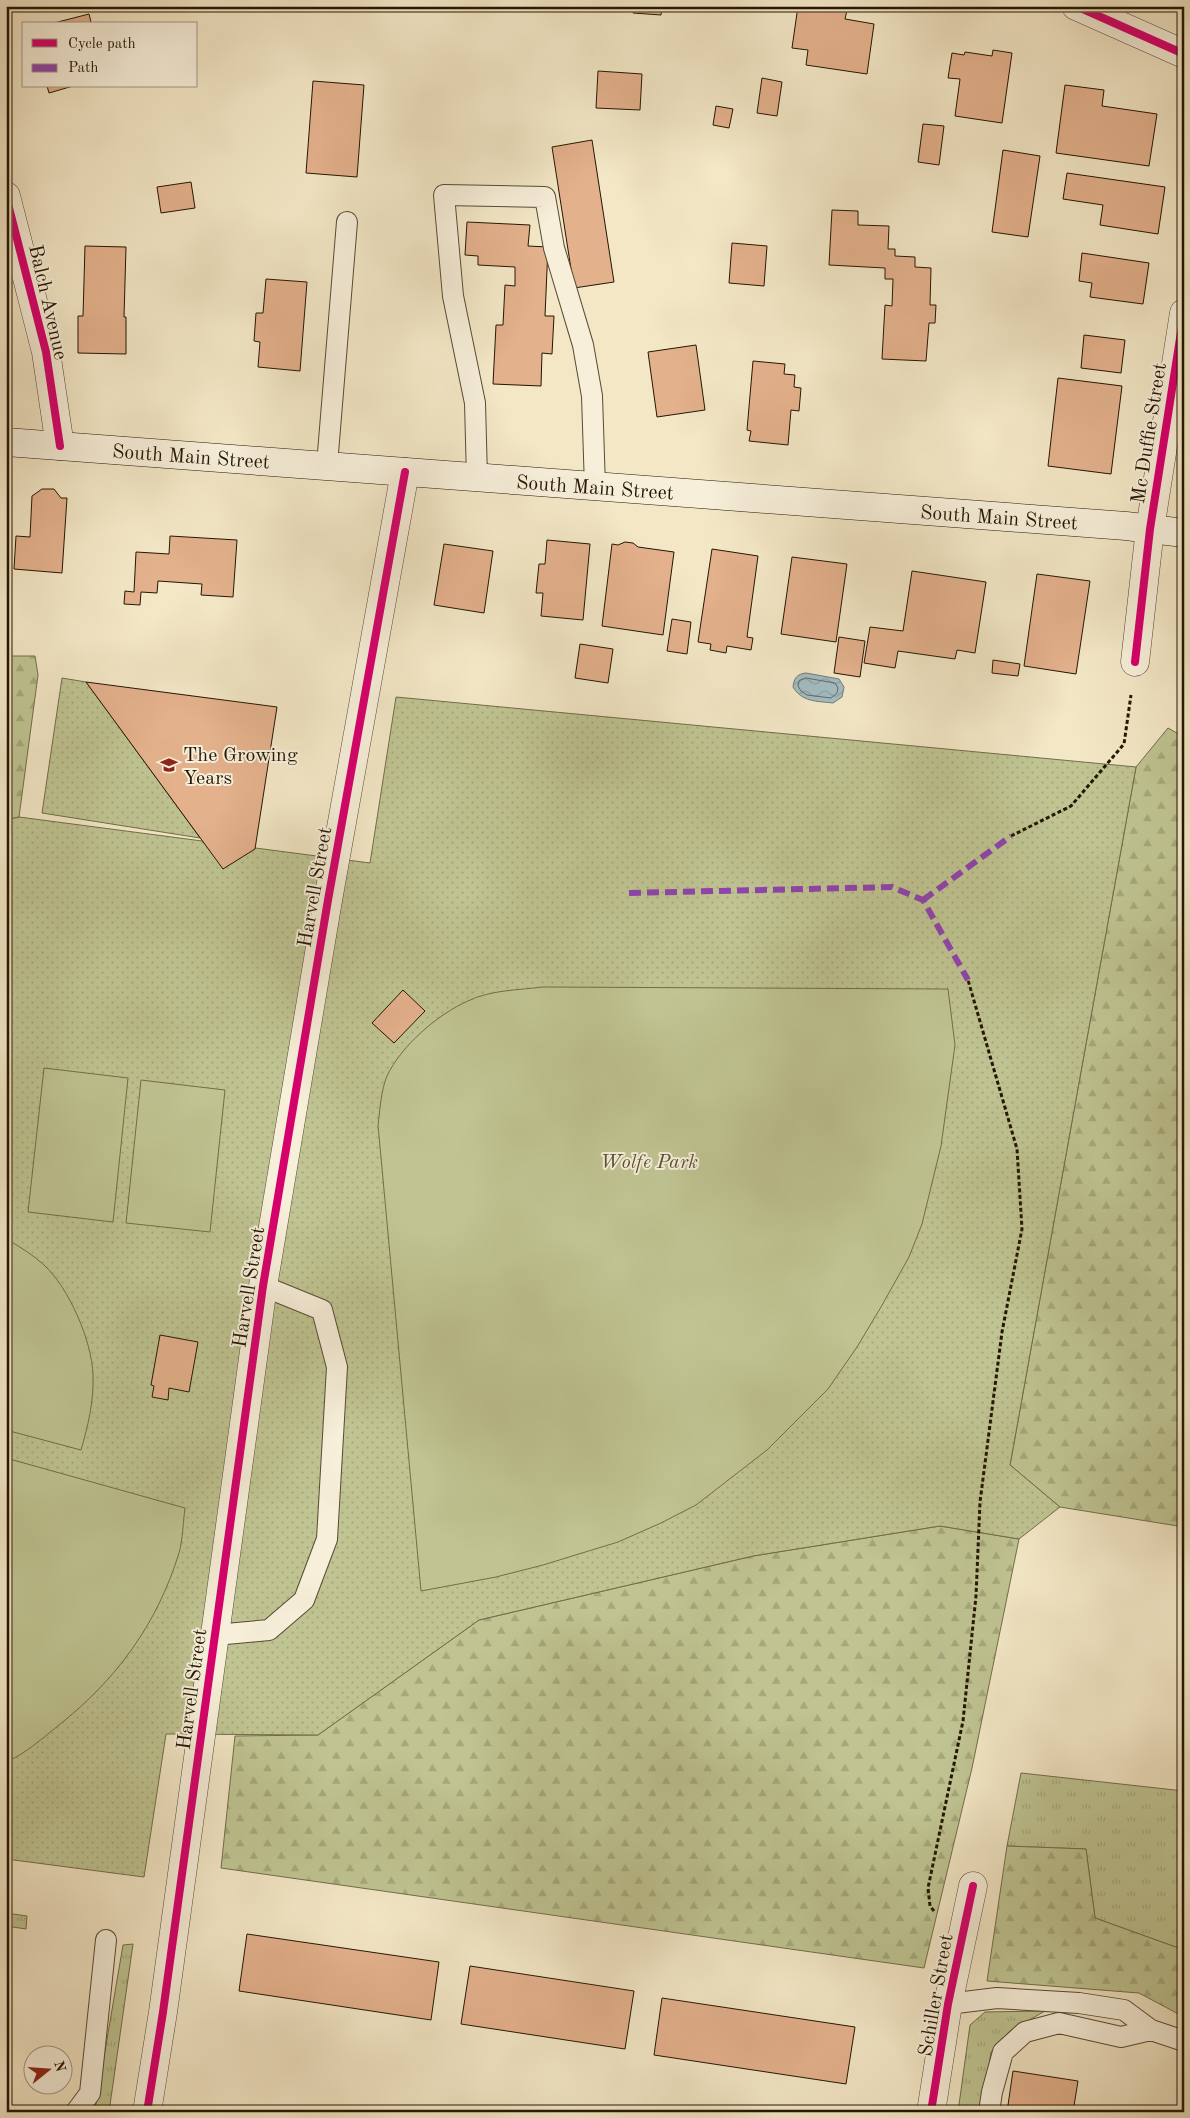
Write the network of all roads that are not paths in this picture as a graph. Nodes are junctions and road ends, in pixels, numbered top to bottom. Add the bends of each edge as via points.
1 (1076, 6) edge
2 (1184, 54) edge
3 (6, 196) edge
4 (347, 222) dead end
5 (1184, 312) edge
6 (6, 442) edge
7 (60, 446) junction
8 (327, 466) junction
9 (405, 472) junction
10 (477, 478) junction
11 (595, 487) junction
12 (1150, 528) junction
13 (1184, 533) edge
14 (1136, 662) road end
15 (263, 1286) junction
16 (215, 1635) junction
17 (973, 1886) dead end
18 (106, 1940) dead end
19 (948, 2004) junction
20 (1150, 2030) junction
21 (1184, 2041) edge
22 (76, 2112) edge
23 (147, 2112) edge
24 (931, 2112) edge
25 (989, 2112) edge

1 - 2 street
3 - 7 street, Balch Avenue via 46,352
4 - 8 lane
5 - 12 street, Mc Duffie Street
6 - 7 street, South Main Street
7 - 8 street, South Main Street
8 - 9 street, South Main Street
9 - 10 street, South Main Street
9 - 15 street, Harvell Street
10 - 11 street, South Main Street
10 - 11 lane via 474,403 453,296 444,196 545,197 554,248 583,345 592,396
11 - 12 street, South Main Street
12 - 13 street, South Main Street
12 - 14 street
15 - 16 street, Harvell Street
15 - 16 lane via 322,1310 337,1367 326,1539 304,1600 269,1630
16 - 23 street, Harvell Street
17 - 19 street, Schiller Street
18 - 22 lane via 90,2093
19 - 20 lane via 997,1998 1079,2003 1124,2010
19 - 24 street, Schiller Street
20 - 21 lane
20 - 25 lane via 1121,2037 1060,2023 1025,2032 1003,2052

